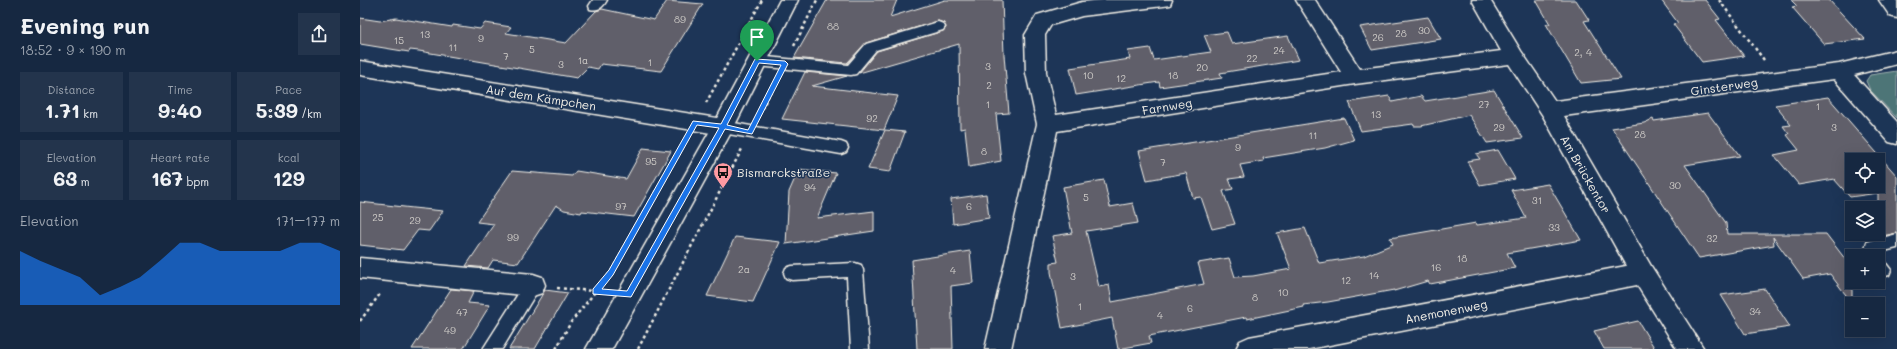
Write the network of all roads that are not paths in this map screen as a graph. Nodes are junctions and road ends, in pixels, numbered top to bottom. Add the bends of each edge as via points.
1 (789, 0) edge
2 (1162, 0) edge
3 (1305, 0) edge
4 (1481, 0) edge
5 (1888, 0) edge
6 (1897, 11) edge
7 (938, 27) dead end
8 (1514, 56) junction
9 (1897, 57) edge
10 (757, 61) junction
11 (360, 68) edge
12 (1839, 71) junction
13 (1355, 77) junction
14 (1550, 110) junction
15 (1048, 124) junction
16 (723, 127) junction
17 (1897, 136) edge
18 (840, 148) dead end
19 (1897, 241) edge
20 (1873, 249) edge
21 (360, 268) edge
22 (792, 273) dead end
23 (1643, 273) junction
24 (533, 285) joint
25 (492, 349) edge
26 (599, 349) edge
27 (860, 349) edge
28 (998, 349) edge
29 (1248, 349) edge
30 (1691, 349) edge

1 - 10 street
2 - 15 street via 1082,9 1044,20 1035,35 1036,66
3 - 13 street
4 - 8 street, Am Brückentor
5 - 6 street
7 - 10 lane via 871,47 851,70
8 - 13 street, Farnweg
8 - 14 street, Am Brückentor
9 - 12 street, Ginsterweg
10 - 16 street
11 - 16 street, Auf dem Kämpchen
12 - 14 street, Ginsterweg
12 - 17 street
13 - 15 street, Farnweg
14 - 23 street, Am Brückentor
15 - 28 street
16 - 18 lane
16 - 26 street
19 - 20 lane
21 - 24 street
22 - 27 lane via 855,270
23 - 29 street, Anemonenweg
23 - 30 street, Am Brückentor
24 - 25 lane

